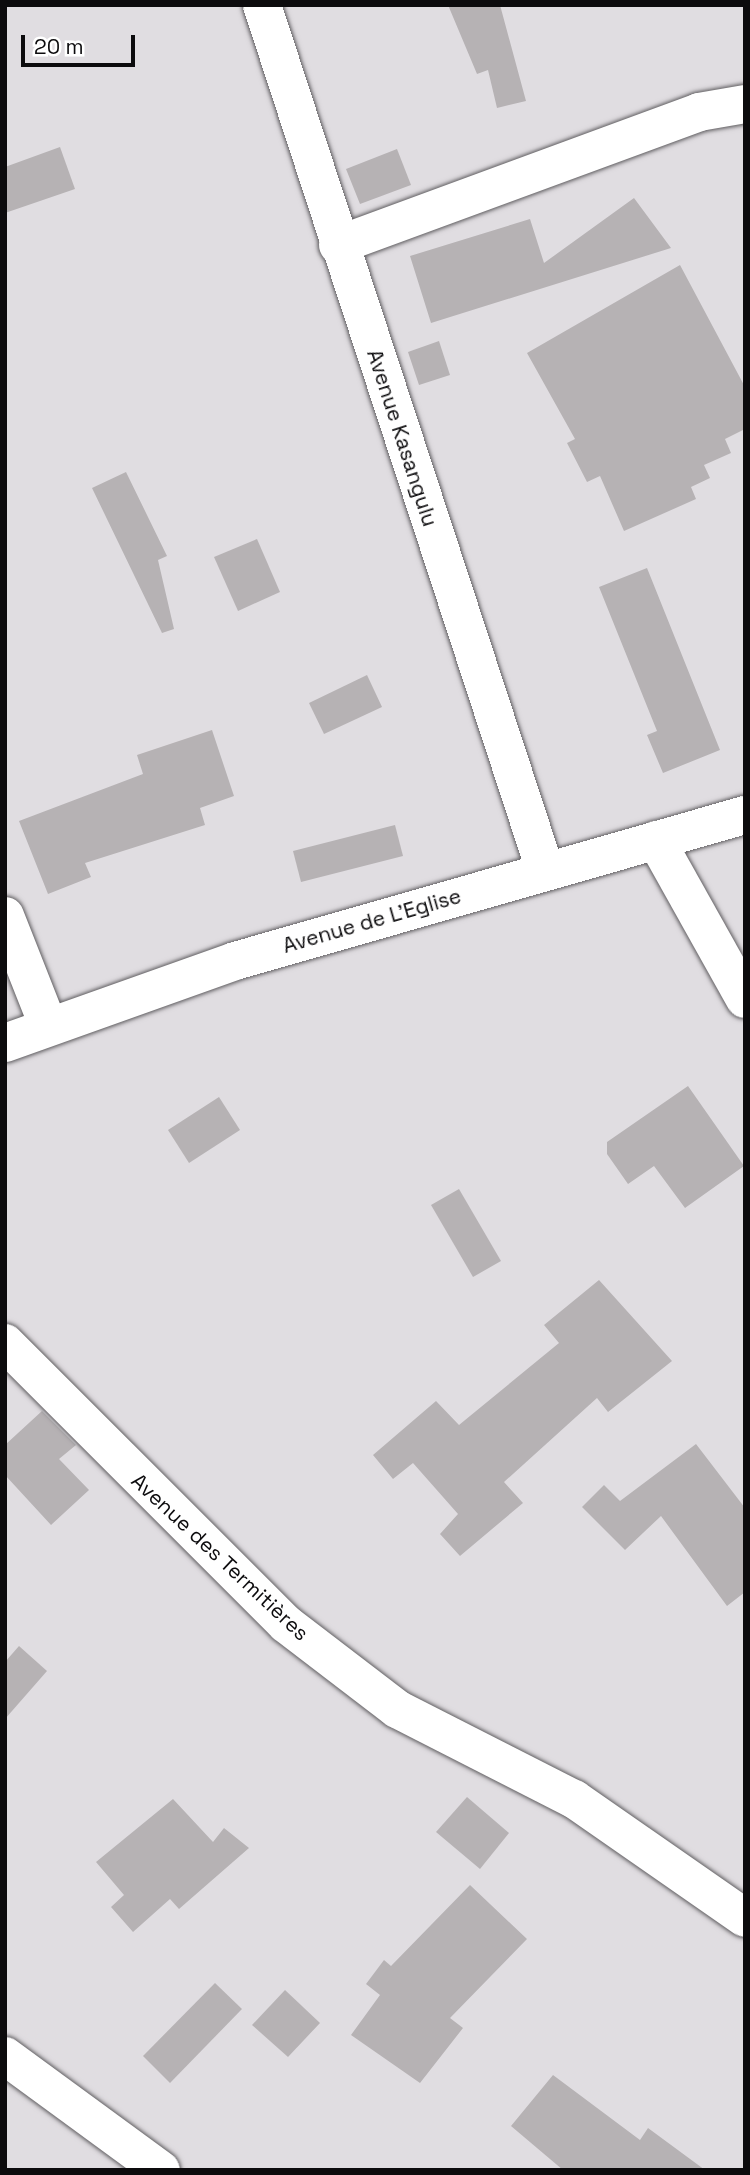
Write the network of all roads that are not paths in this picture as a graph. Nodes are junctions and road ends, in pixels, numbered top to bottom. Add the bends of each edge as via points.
1 (262, 5) edge
2 (745, 104) edge
3 (338, 246) junction
4 (745, 815) edge
5 (656, 840) junction
6 (545, 870) junction
7 (5, 916) edge
8 (745, 999) edge
9 (48, 1025) junction
10 (5, 1043) edge
11 (5, 1343) edge
12 (745, 1918) edge
13 (5, 2056) edge
14 (162, 2170) edge

1 - 3 street, Avenue Kasangulu
2 - 3 street via 699,112
3 - 6 street, Avenue Kasangulu
4 - 5 street, Avenue de L'Eglise
5 - 6 street, Avenue de L'Eglise
5 - 8 street
6 - 9 street, Avenue de L'Eglise via 235,961
7 - 9 street
9 - 10 street, Avenue de L'Eglise
11 - 12 street, Avenue des Termitières via 286,1624 397,1709 574,1799
13 - 14 street

